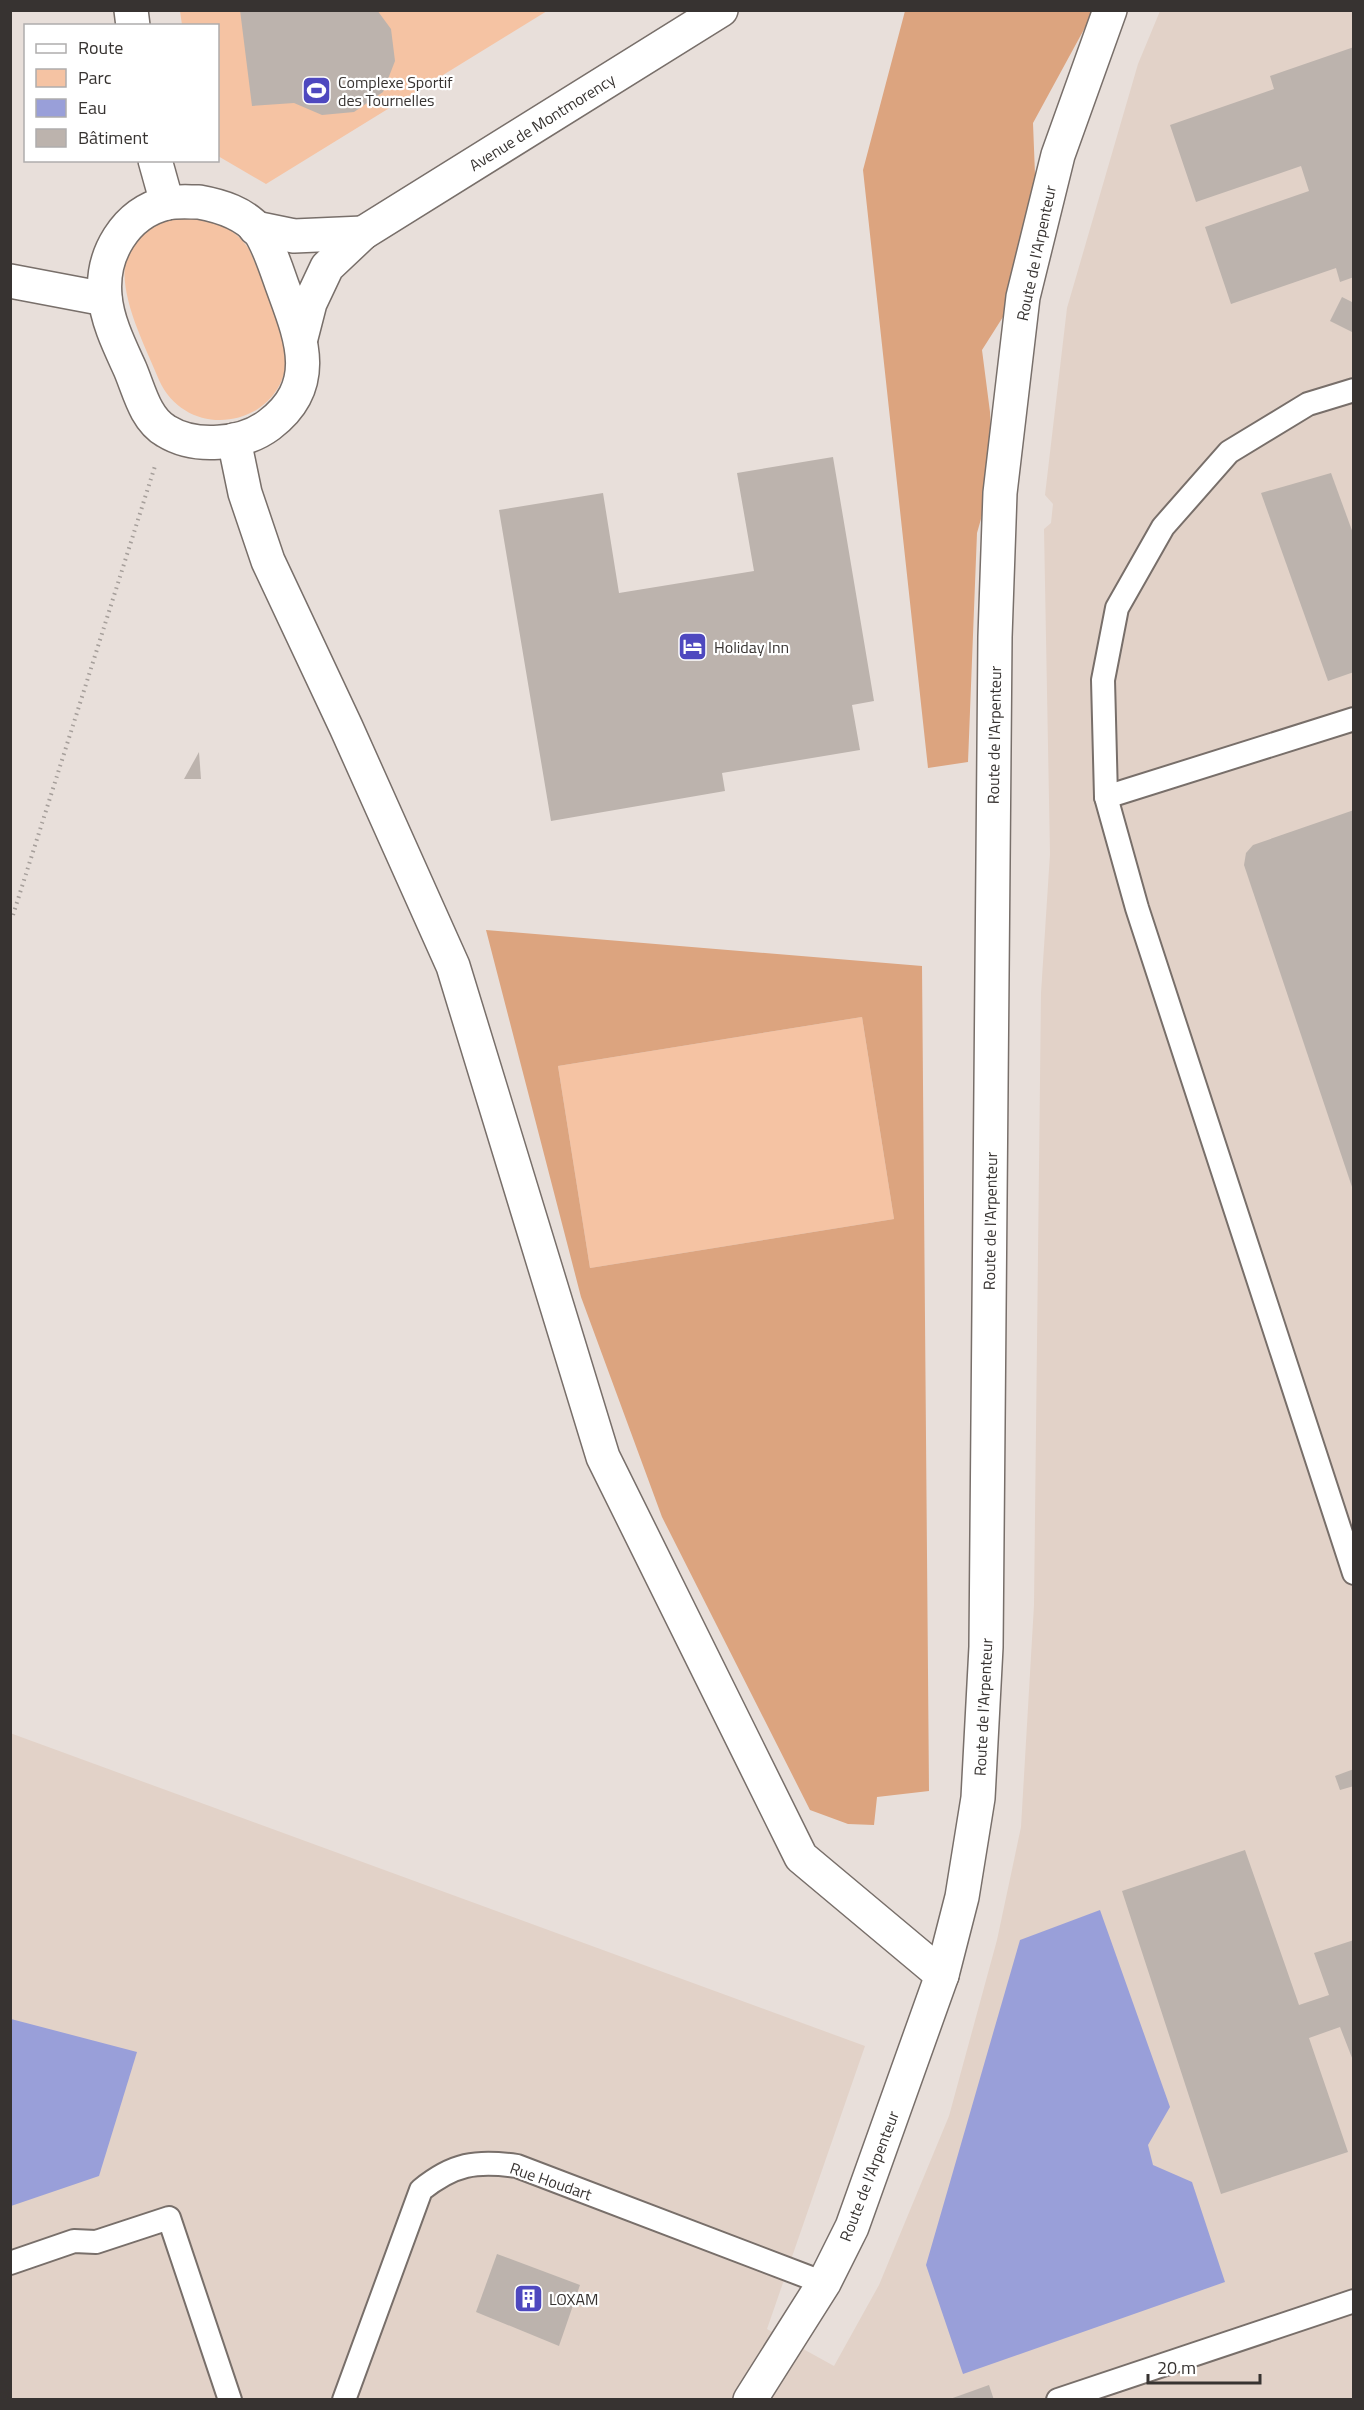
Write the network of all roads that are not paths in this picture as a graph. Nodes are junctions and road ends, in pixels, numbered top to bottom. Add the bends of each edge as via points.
1 (721, 10) edge
2 (1110, 10) edge
3 (156, 162) edge
4 (167, 203) junction
5 (255, 228) junction
6 (363, 233) junction
7 (10, 282) edge
8 (105, 299) junction
9 (301, 338) junction
10 (1353, 390) edge
11 (234, 440) junction
12 (1353, 718) edge
13 (1106, 797) junction
14 (1353, 1573) edge
15 (942, 1975) junction
16 (10, 2264) edge
17 (824, 2283) junction
18 (1353, 2301) edge
19 (230, 2400) edge
20 (344, 2400) edge
21 (750, 2400) edge
22 (1058, 2400) edge

1 - 6 street, Avenue de Montmorency
2 - 15 street, Route de l'Arpenteur via 1058,155 1023,297 1000,493 986,1647 978,1798 962,1897
3 - 4 street
4 - 5 street via 219,206 242,216
4 - 8 street via 133,219 111,250 104,274
5 - 6 street, Avenue de Montmorency via 294,236
5 - 9 street via 278,275
6 - 9 street, Avenue de Montmorency via 327,267 310,303
7 - 8 street
8 - 11 street via 118,342 151,418 166,431 196,442
9 - 11 street via 304,366 297,392 284,414 262,430
10 - 13 lane via 1308,404 1228,452 1163,527 1117,608 1103,680
11 - 15 street via 245,493 268,561 453,966 603,1457 801,1857
12 - 13 lane
13 - 14 lane via 1137,908
15 - 17 street, Route de l'Arpenteur via 852,2227
16 - 19 lane via 74,2241 96,2242 169,2218
17 - 20 lane, Rue Houdart via 517,2166 460,2166 421,2190
17 - 21 street, Route de l'Arpenteur
18 - 22 lane

